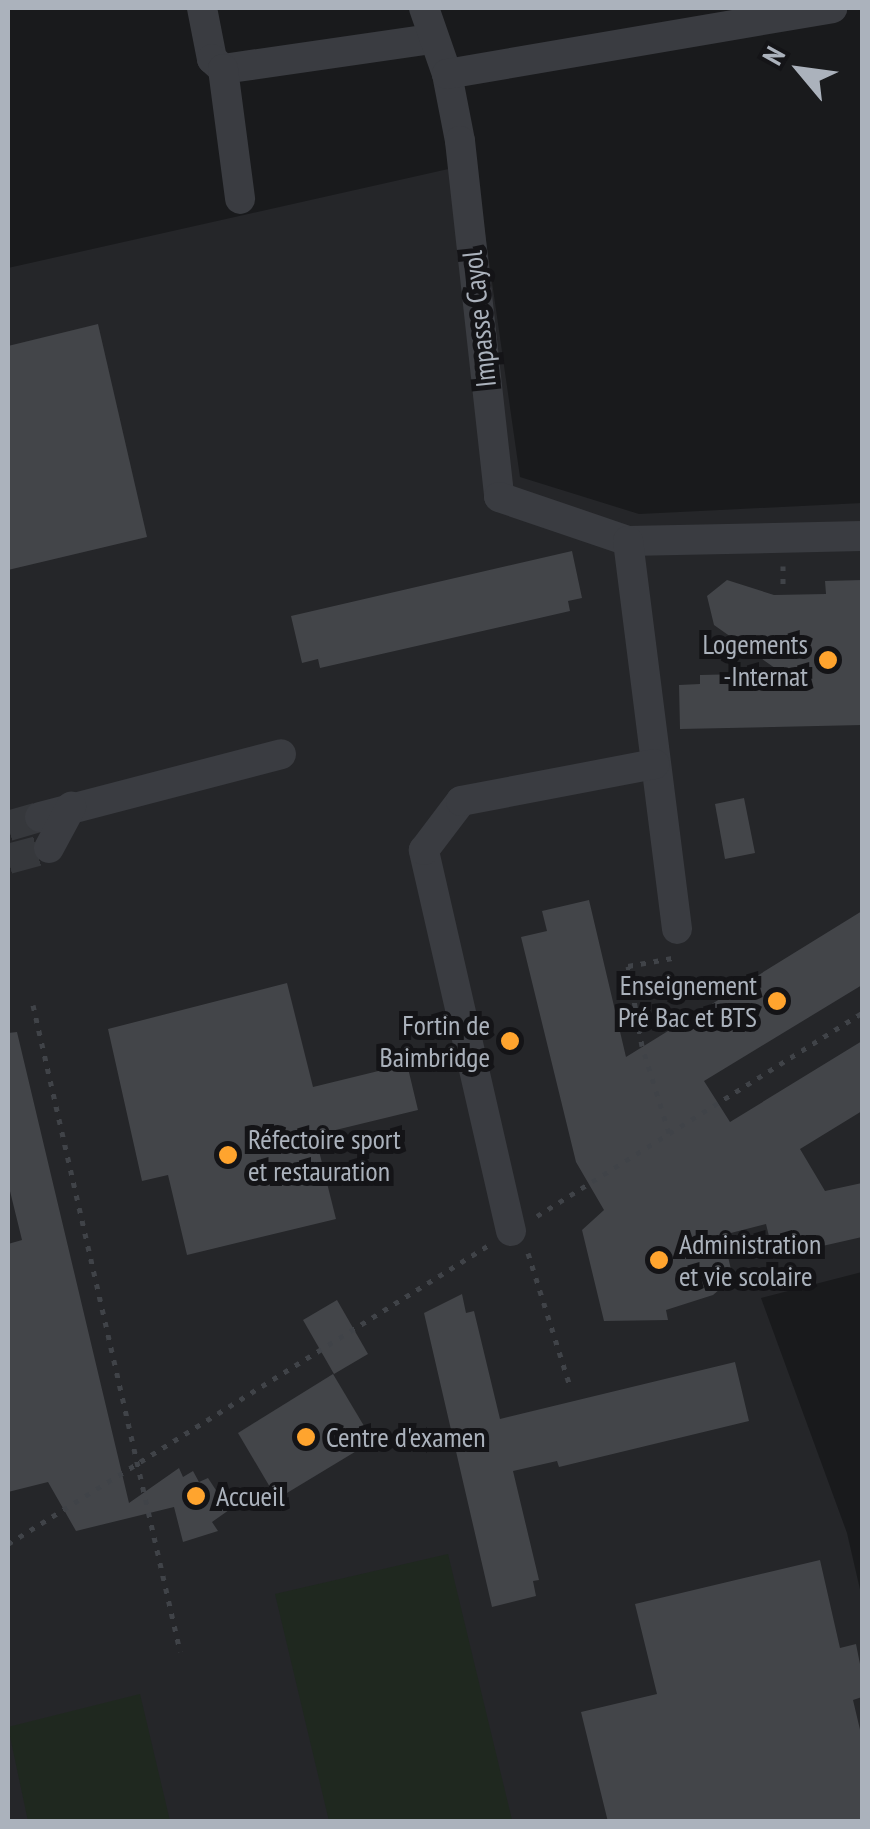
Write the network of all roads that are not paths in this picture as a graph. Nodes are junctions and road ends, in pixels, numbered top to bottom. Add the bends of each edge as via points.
1 (202, 8) edge
2 (424, 8) edge
3 (832, 8) edge
4 (432, 38) junction
5 (223, 69) junction
6 (447, 74) junction
7 (240, 199) dead end
8 (862, 536) edge
9 (628, 541) junction
10 (280, 754) dead end
11 (655, 764) junction
12 (71, 808) junction
13 (40, 818) tunnel mouth
14 (49, 848) dead end
15 (677, 928) road end
16 (511, 1231) road end

1 - 5 street via 212,60
2 - 4 street, Impasse Cayol
3 - 6 street
4 - 5 street
4 - 6 street, Impasse Cayol
5 - 7 street
6 - 9 street, Impasse Cayol via 498,497
8 - 9 street
9 - 11 street
10 - 12 street
11 - 15 street
11 - 16 street via 460,802 424,850
12 - 13 street
12 - 14 street

